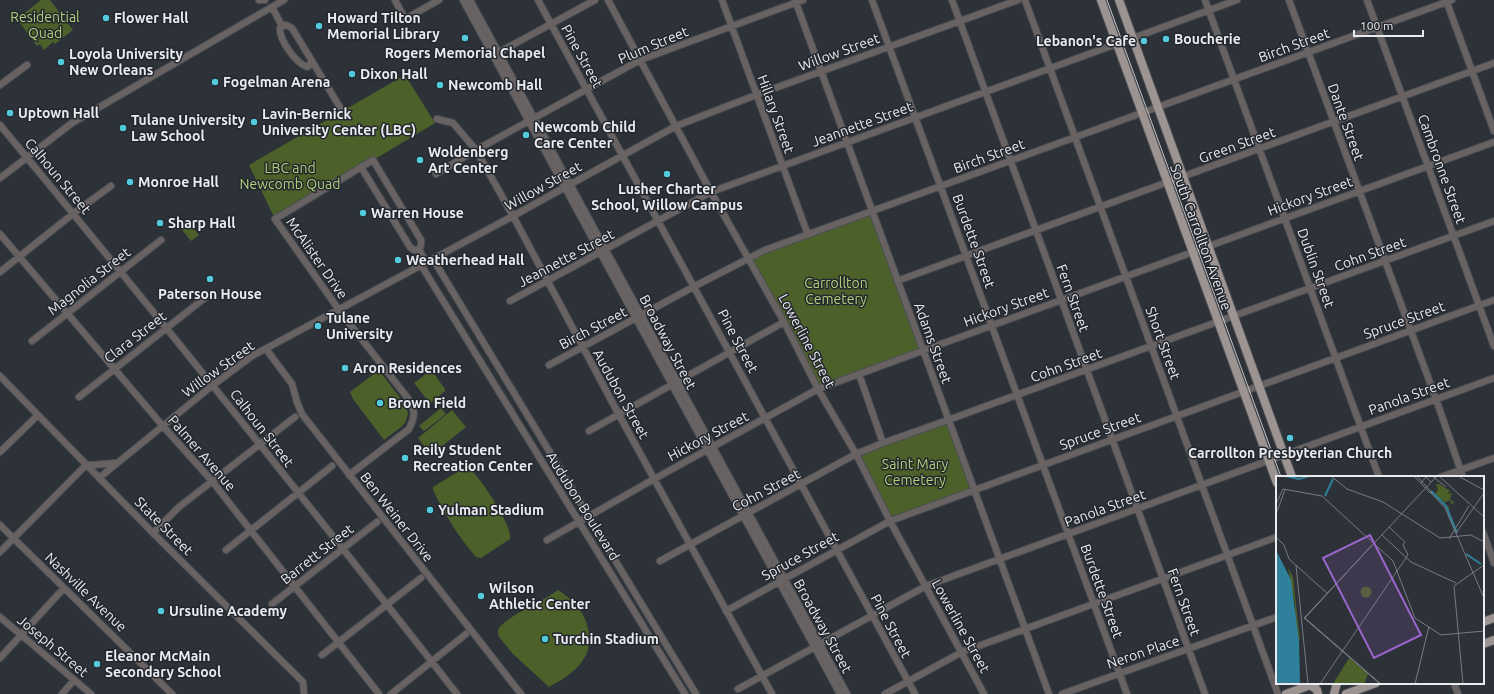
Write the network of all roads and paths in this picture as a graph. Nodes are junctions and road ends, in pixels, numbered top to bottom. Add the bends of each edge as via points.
1 (259, 0) edge
2 (265, 0) edge
3 (284, 0) edge
4 (395, 0) edge
5 (439, 0) edge
6 (463, 0) edge
7 (470, 0) edge
8 (538, 0) edge
9 (595, 0) edge
10 (608, 0) edge
11 (722, 0) edge
12 (803, 0) edge
13 (872, 0) edge
14 (952, 0) edge
15 (1018, 0) edge
16 (1025, 0) edge
17 (1101, 0) edge
18 (1119, 0) edge
19 (1205, 0) edge
20 (1237, 0) edge
21 (1289, 0) edge
22 (1368, 0) edge
23 (796, 1) edge
24 (1448, 1) edge
25 (272, 7) junction
26 (1209, 10) junction
27 (960, 21) junction
28 (551, 24) junction
29 (282, 26) junction
30 (731, 26) junction
31 (1377, 27) junction
32 (1133, 38) junction
33 (1117, 44) junction
34 (889, 47) junction
35 (1308, 52) junction
36 (496, 54) junction
37 (311, 60) junction
38 (640, 60) junction
39 (1494, 63) edge
40 (27, 65) dead end
41 (1050, 68) junction
42 (822, 71) junction
43 (1472, 71) junction
44 (1234, 80) junction
45 (0, 85) edge
46 (587, 90) junction
47 (985, 92) junction
48 (756, 95) junction
49 (1403, 97) junction
50 (1158, 108) junction
51 (341, 109) dead end
52 (1142, 113) junction
53 (915, 117) junction
54 (437, 119) dead end
55 (532, 120) junction
56 (1334, 122) junction
57 (0, 125) edge
58 (676, 126) junction
59 (1494, 131) edge
60 (1075, 138) junction
61 (848, 142) junction
62 (1494, 142) edge
63 (1260, 149) junction
64 (476, 150) junction
65 (624, 156) junction
66 (27, 158) junction
67 (1011, 161) junction
68 (782, 166) junction
69 (1428, 166) junction
70 (361, 168) junction
71 (436, 174) dead end
72 (1183, 177) junction
73 (0, 178) edge
74 (1168, 183) junction
75 (111, 186) dead end
76 (567, 186) junction
77 (941, 186) junction
78 (1359, 191) junction
79 (712, 192) junction
80 (1101, 207) junction
81 (873, 211) junction
82 (74, 213) junction
83 (513, 216) junction
84 (1285, 218) junction
85 (659, 221) junction
86 (1494, 221) edge
87 (1036, 231) junction
88 (0, 234) edge
89 (808, 235) junction
90 (1454, 236) junction
91 (161, 240) dead end
92 (1208, 246) junction
93 (419, 250) junction
94 (603, 251) junction
95 (1193, 252) junction
96 (966, 256) junction
97 (19, 257) junction
98 (748, 258) junction
99 (433, 259) junction
100 (1385, 261) junction
101 (424, 264) junction
102 (0, 272) edge
103 (121, 272) junction
104 (1126, 276) junction
105 (897, 281) junction
106 (547, 282) junction
107 (694, 286) junction
108 (1310, 288) junction
109 (206, 297) dead end
110 (1061, 300) junction
111 (1494, 300) edge
112 (510, 301) dead end
113 (1479, 305) junction
114 (339, 310) junction
115 (67, 313) junction
116 (1234, 316) junction
117 (638, 317) junction
118 (784, 322) junction
119 (1218, 322) junction
120 (992, 325) junction
121 (166, 328) junction
122 (1410, 330) junction
123 (32, 341) dead end
124 (1152, 346) junction
125 (1494, 346) edge
126 (582, 348) junction
127 (266, 349) junction
128 (923, 350) junction
129 (730, 352) junction
130 (1336, 358) junction
131 (549, 365) dead end
132 (115, 369) junction
133 (1087, 370) junction
134 (859, 374) junction
135 (0, 376) edge
136 (1494, 378) edge
137 (674, 383) junction
138 (213, 385) junction
139 (1259, 386) junction
140 (511, 389) junction
141 (818, 389) junction
142 (1244, 391) junction
143 (501, 395) junction
144 (1018, 395) junction
145 (79, 397) dead end
146 (1436, 399) junction
147 (618, 413) junction
148 (38, 415) junction
149 (1177, 416) junction
150 (295, 417) dead end
151 (765, 418) junction
152 (948, 420) junction
153 (162, 425) junction
154 (1361, 427) junction
155 (589, 430) dead end
156 (1112, 439) junction
157 (883, 442) junction
158 (259, 444) junction
159 (710, 448) junction
160 (0, 452) edge
161 (856, 454) junction
162 (1284, 455) junction
163 (1494, 458) edge
164 (1269, 461) junction
165 (116, 463) junction
166 (1043, 464) junction
167 (86, 465) junction
168 (332, 466) dead end
169 (1460, 470) junction
170 (349, 475) junction
171 (1292, 476) edge
172 (1379, 476) edge
173 (1444, 476) edge
174 (1463, 476) edge
175 (99, 478) junction
176 (654, 479) junction
177 (1276, 480) edge
178 (212, 481) junction
179 (801, 484) junction
180 (1202, 485) junction
181 (973, 490) junction
182 (298, 493) junction
183 (1138, 509) junction
184 (746, 514) junction
185 (589, 517) junction
186 (890, 521) junction
187 (377, 522) dead end
188 (579, 522) junction
189 (0, 525) edge
190 (251, 530) junction
191 (152, 533) junction
192 (1068, 534) junction
193 (14, 538) junction
194 (1276, 538) edge
195 (547, 540) dead end
196 (1484, 540) edge
197 (690, 544) junction
198 (343, 549) junction
199 (226, 550) dead end
200 (836, 550) junction
201 (0, 552) edge
202 (1228, 556) junction
203 (999, 559) junction
204 (660, 561) dead end
205 (1494, 562) edge
206 (421, 578) dead end
207 (1163, 578) junction
208 (782, 580) junction
209 (295, 586) junction
210 (926, 586) junction
211 (64, 588) junction
212 (272, 604) dead end
213 (1094, 604) junction
214 (387, 606) junction
215 (726, 611) junction
216 (872, 616) junction
217 (0, 617) edge
218 (1276, 617) edge
219 (1494, 618) edge
220 (1484, 622) edge
221 (654, 624) junction
222 (1254, 626) junction
223 (1025, 629) junction
224 (645, 630) junction
225 (21, 634) junction
226 (466, 634) dead end
227 (1494, 640) edge
228 (339, 643) junction
229 (1484, 644) edge
230 (817, 646) junction
231 (1189, 649) junction
232 (962, 652) junction
233 (322, 656) dead end
234 (0, 658) edge
235 (432, 662) junction
236 (1119, 673) junction
237 (762, 676) junction
238 (74, 680) junction
239 (908, 681) junction
240 (1313, 684) edge
241 (1337, 684) edge
242 (1454, 684) edge
243 (1368, 688) edge
244 (738, 689) dead end
245 (1295, 692) edge
246 (1351, 693) edge
247 (62, 694) edge
248 (91, 694) edge
249 (172, 694) edge
250 (304, 694) edge
251 (379, 694) edge
252 (391, 694) edge
253 (457, 694) edge
254 (521, 694) edge
255 (685, 694) edge
256 (696, 694) edge
257 (772, 694) edge
258 (840, 694) edge
259 (847, 694) edge
260 (885, 694) edge
261 (915, 694) edge
262 (984, 694) edge
263 (1049, 694) edge
264 (1062, 694) edge
265 (1127, 694) edge
266 (1205, 694) edge
267 (1278, 694) edge
268 (1286, 694) edge
269 (1318, 694) edge
270 (1334, 694) edge
271 (1458, 694) edge

1 - 2 street
3 - 25 street
4 - 5 street via 405,19
6 - 36 street, Broadway Street
7 - 36 street, Broadway Street
8 - 28 street, Pine Street
9 - 28 street
10 - 38 street, Lowerline Street
11 - 30 street, Hillary Street
12 - 23 street, Plum Street
13 - 34 street, Burdette Street
14 - 27 street, Fern Street
15 - 27 street, Willow Street
16 - 41 street, Short Street
17 - 33 main road, South Carrollton Avenue
18 - 32 main road, South Carrollton Avenue
19 - 26 street, Dublin Street
20 - 26 street, Jeannette Street
21 - 35 street, Dante Street
22 - 31 street, Cambronne Street
23 - 30 street, Plum Street
23 - 42 street, Adams Street
24 - 31 street, Birch Street
24 - 43 street
25 - 29 street
25 - 66 street via 76,120
26 - 32 street, Jeannette Street
26 - 44 street, Dublin Street
27 - 34 street, Willow Street
27 - 47 street, Fern Street
28 - 36 street
28 - 46 street, Pine Street
29 - 37 street via 292,28
29 - 37 street via 281,35 296,61 307,67
30 - 38 street, Plum Street
30 - 48 street, Hillary Street
31 - 35 street, Birch Street
31 - 49 street, Cambronne Street
32 - 33 street, Jeannette Street
32 - 50 main road, South Carrollton Avenue
33 - 41 street, Jeannette Street
33 - 52 main road, South Carrollton Avenue
34 - 42 street, Willow Street
34 - 53 street, Burdette Street
35 - 44 street, Birch Street
35 - 56 street, Dante Street
36 - 55 street, Broadway Street
37 - 51 street
38 - 46 street, Plum Street
38 - 58 street, Lowerline Street
39 - 43 street, Green Street
40 - 45 street
41 - 47 street, Jeannette Street
41 - 60 street, Short Street
42 - 48 street, Willow Street
42 - 61 street, Adams Street
43 - 49 street, Green Street
43 - 59 street
44 - 50 street, Birch Street
44 - 63 street, Dublin Street
46 - 55 street, Plum Street
46 - 65 street, Pine Street
47 - 53 street, Jeannette Street
47 - 67 street, Fern Street
48 - 58 street, Willow Street
48 - 68 street, Hillary Street
49 - 56 street, Green Street
49 - 69 street, Cambronne Street
50 - 52 street, Birch Street
50 - 72 main road, South Carrollton Avenue
52 - 60 street, Birch Street
52 - 74 main road, South Carrollton Avenue
53 - 61 street, Jeannette Street
53 - 77 street, Burdette Street
54 - 64 street, Audubon Street via 453,123
55 - 64 street, Plum Street
55 - 76 street, Broadway Street
56 - 63 street, Green Street
56 - 78 street, Dante Street
57 - 66 street, Calhoun Street
58 - 65 street, Willow Street
58 - 79 street, Lowerline Street
60 - 67 street, Birch Street
60 - 80 street, Short Street
61 - 68 street, Jeannette Street
61 - 81 street, Adams Street
62 - 69 street, Hickory Street
63 - 72 street, Green Street
63 - 84 street, Dublin Street
64 - 71 street, Plum Street
64 - 83 street, Audubon Street
65 - 76 street, Willow Street
65 - 85 street, Pine Street
66 - 73 street
66 - 82 street, Calhoun Street
67 - 77 street, Birch Street
67 - 87 street, Fern Street
68 - 79 street, Jeannette Street
68 - 89 street, Hillary Street
69 - 78 street, Hickory Street
69 - 90 street, Cambronne Street
70 - 93 street via 410,247
70 - 93 street via 373,160 421,240
70 - 114 street, McAlister Drive via 275,220
72 - 74 street, Green Street
72 - 92 main road, South Carrollton Avenue
74 - 80 street, Green Street
74 - 95 main road, South Carrollton Avenue
75 - 82 street
76 - 83 street, Willow Street
76 - 94 street, Broadway Street
77 - 81 street, Birch Street
77 - 96 street, Burdette Street
78 - 84 street, Hickory Street
78 - 100 street, Dante Street
79 - 85 street, Jeannette Street
79 - 98 street, Lowerline Street
80 - 87 street, Green Street
80 - 104 street, Short Street
81 - 89 street, Birch Street
81 - 105 street, Adams Street
82 - 97 street
82 - 103 street, Calhoun Street
83 - 99 street, Willow Street
83 - 106 street, Audubon Street
84 - 92 street, Hickory Street
84 - 108 street, Dublin Street
85 - 94 street, Jeannette Street
85 - 107 street, Pine Street
86 - 90 street, Cohn Street
87 - 96 street, Green Street
87 - 110 street, Fern Street
88 - 97 street, Palmer Avenue
89 - 98 street, Birch Street
90 - 100 street, Cohn Street
90 - 113 street, Cambronne Street
91 - 103 street, Magnolia Street
92 - 95 street, Hickory Street
92 - 116 main road, South Carrollton Avenue
93 - 101 street, Audubon Boulevard
94 - 106 street, Jeannette Street
94 - 117 street, Broadway Street
95 - 104 street, Hickory Street
95 - 119 main road, South Carrollton Avenue
96 - 105 street, Green Street
96 - 120 street, Burdette Street
97 - 102 street
97 - 115 street, Palmer Avenue
98 - 107 street, Birch Street
98 - 118 street, Lowerline Street
99 - 101 street, Willow Street
99 - 140 street, Audubon Boulevard
100 - 108 street, Cohn Street
100 - 122 street, Dante Street
101 - 114 street, Willow Street
101 - 143 street, Audubon Boulevard
103 - 115 street, Magnolia Street
103 - 121 street, Calhoun Street
104 - 110 street, Hickory Street
104 - 124 street, Short Street
105 - 128 street, Adams Street
106 - 112 street, Jeannette Street
106 - 126 street, Audubon Street
107 - 117 street, Birch Street
107 - 129 street, Pine Street
108 - 116 street, Cohn Street
108 - 130 street, Dublin Street
109 - 121 street, Clara Street
110 - 120 street, Hickory Street
110 - 133 street, Fern Street
111 - 113 street, Spruce Street
113 - 122 street, Spruce Street
113 - 125 street, Cambronne Street
114 - 127 street, Willow Street
114 - 170 street, McAlister Drive via 414,408 409,429
115 - 123 street, Magnolia Street
115 - 132 street, Palmer Avenue
116 - 119 street, Cohn Street
116 - 139 main road, South Carrollton Avenue
117 - 126 street, Birch Street
117 - 137 street, Broadway Street
118 - 129 street
118 - 141 street, Lowerline Street
119 - 124 street, Cohn Street
119 - 142 main road, South Carrollton Avenue
120 - 128 street, Hickory Street
120 - 144 street, Burdette Street
121 - 132 street, Clara Street
121 - 138 street, Calhoun Street
122 - 130 street, Spruce Street
122 - 146 street, Dante Street
124 - 133 street, Cohn Street
124 - 149 street, Short Street
126 - 131 street, Birch Street
126 - 147 street, Audubon Street
127 - 138 street, Willow Street via 252,356
127 - 170 street, Ben Weiner Drive via 292,384 302,414
128 - 134 street, Hickory Street
128 - 152 street, Adams Street
129 - 137 street
129 - 151 street, Pine Street
130 - 139 street, Spruce Street
130 - 154 street, Dublin Street
132 - 145 street, Clara Street
132 - 153 street, Palmer Avenue
133 - 144 street, Cohn Street
133 - 156 street, Fern Street
134 - 141 street, Hickory Street
134 - 157 street
135 - 148 street, State Street
136 - 146 street, Panola Street
137 - 147 street
137 - 159 street, Broadway Street
138 - 153 street, Willow Street
138 - 158 street, Calhoun Street
139 - 142 street, Spruce Street
139 - 162 main road, South Carrollton Avenue
140 - 143 street
140 - 185 street, Audubon Boulevard
141 - 151 street, Hickory Street
141 - 161 street, Lowerline Street
142 - 149 street, Spruce Street
142 - 164 main road, South Carrollton Avenue
143 - 188 street, Audubon Boulevard
144 - 152 street, Cohn Street
144 - 166 street, Burdette Street
146 - 154 street, Panola Street
146 - 169 street, Dante Street
147 - 155 street
147 - 176 street, Audubon Street
148 - 160 street
148 - 167 street, State Street
149 - 156 street, Spruce Street
149 - 180 street, Short Street
150 - 158 street
151 - 159 street, Hickory Street
151 - 179 street, Pine Street
152 - 157 street, Cohn Street
152 - 181 street, Adams Street
153 - 165 street, Willow Street
153 - 178 street, Palmer Avenue
154 - 162 street, Panola Street
154 - 172 street, Dublin Street
156 - 166 street, Spruce Street
156 - 183 street, Fern Street
157 - 161 street, Cohn Street
158 - 178 street
158 - 182 street, Calhoun Street
159 - 176 street, Hickory Street
159 - 184 street, Broadway Street
161 - 179 street, Cohn Street
161 - 186 street, Lowerline Street
162 - 164 street, Panola Street
162 - 171 main road, South Carrollton Avenue
163 - 169 street
164 - 177 main road, South Carrollton Avenue
164 - 180 street, Panola Street
165 - 167 street
165 - 175 street, Willow Street
166 - 181 street, Spruce Street
166 - 192 street, Burdette Street
167 - 175 street, State Street
167 - 193 street
168 - 182 street
169 - 173 street
169 - 174 street, Dante Street
170 - 254 street, Ben Weiner Drive
175 - 191 street, State Street
176 - 185 street, Hickory Street
176 - 197 street, Audubon Street
178 - 190 street, Palmer Avenue
178 - 191 street
179 - 184 street, Cohn Street
179 - 200 street, Pine Street
180 - 183 street, Panola Street
180 - 202 street, Short Street
181 - 186 street, Spruce Street
181 - 203 street, Adams Street
182 - 190 street
182 - 198 street, Calhoun Street
183 - 192 street, Panola Street
183 - 207 street, Fern Street
184 - 197 street, Cohn Street
184 - 208 street, Broadway Street
185 - 188 street, Hickory Street
185 - 221 street, Audubon Boulevard
186 - 200 street, Spruce Street
186 - 210 street, Lowerline Street
187 - 198 street, Barrett Street
188 - 195 street, Hickory Street
188 - 224 street, Audubon Boulevard
189 - 193 street, Nashville Avenue
190 - 199 street
190 - 209 street, Palmer Avenue
191 - 250 street, State Street via 303,682
192 - 203 street, Panola Street
192 - 213 street, Burdette Street
193 - 201 street
193 - 211 street, Nashville Avenue
194 - 202 street
196 - 205 street
197 - 204 street, Cohn Street
197 - 215 street, Audubon Street
198 - 209 street, Barrett Street
198 - 214 street, Calhoun Street
200 - 208 street, Spruce Street
200 - 216 street, Pine Street
202 - 207 street
202 - 222 street, Short Street
203 - 210 street, Panola Street
203 - 223 street, Adams Street
206 - 214 street
207 - 213 street
207 - 231 street, Fern Street
208 - 215 street, Spruce Street
208 - 230 street, Broadway Street
209 - 212 street, Barrett Street
209 - 228 street, Palmer Avenue
210 - 216 street, Panola Street
210 - 232 street, Lowerline Street
211 - 225 street
211 - 249 street, Nashville Avenue
213 - 223 street
213 - 236 street, Burdette Street
214 - 228 street
214 - 235 street, Calhoun Street
215 - 237 street, Audubon Street
216 - 230 street, Panola Street
216 - 239 street, Pine Street
217 - 225 street, Joseph Street
218 - 222 street, Neron Place
219 - 220 main road
221 - 224 street
221 - 256 street, Audubon Boulevard
222 - 231 street, Neron Place
222 - 267 street, Short Street
223 - 232 street
223 - 263 street, Adams Street
224 - 255 street, Audubon Boulevard
225 - 234 street
225 - 238 street, Joseph Street
226 - 235 street
227 - 229 main road
228 - 233 street
228 - 251 street, Palmer Avenue
230 - 237 street, Panola Street
230 - 258 street, Broadway Street
230 - 259 street, Broadway Street
231 - 236 street, Neron Place
231 - 266 street, Fern Street
232 - 239 street
232 - 262 street, Lowerline Street
235 - 252 street
235 - 253 street, Calhoun Street
236 - 264 street, Neron Place
236 - 265 street, Burdette Street
237 - 244 street, Panola Street
237 - 257 street, Audubon Street
238 - 247 street
238 - 248 street, Joseph Street
239 - 260 street
239 - 261 street, Pine Street
240 - 245 main road
240 - 269 main road
241 - 270 main road
242 - 271 street
243 - 246 main road
245 - 268 main road

